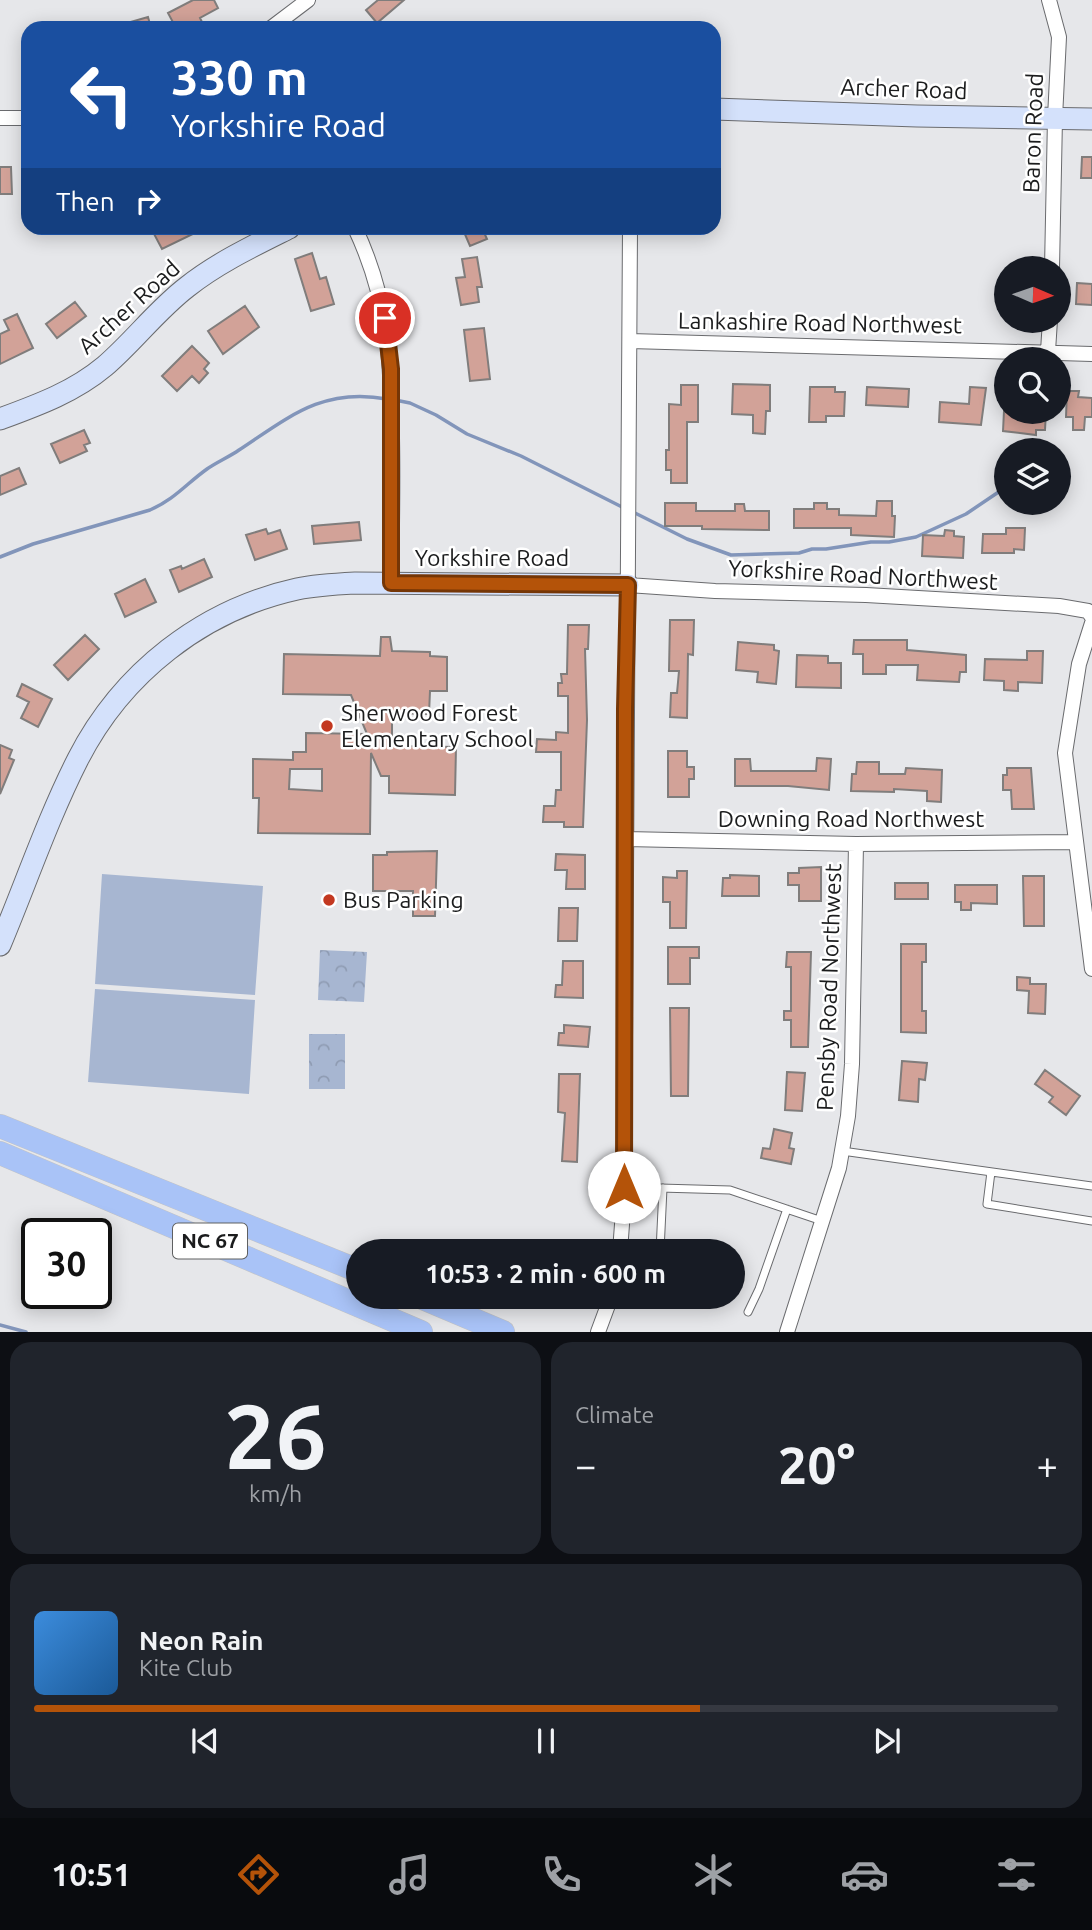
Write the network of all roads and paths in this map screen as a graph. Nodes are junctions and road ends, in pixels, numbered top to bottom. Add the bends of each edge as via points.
1 (308, 0) edge
2 (1049, 0) edge
3 (280, 21) edge
4 (721, 109) edge
5 (0, 118) edge
6 (21, 118) edge
7 (1055, 118) junction
8 (1092, 119) edge
9 (277, 235) edge
10 (358, 235) edge
11 (630, 235) edge
12 (1052, 256) edge
13 (630, 341) junction
14 (994, 350) edge
15 (1071, 353) edge
16 (1092, 354) edge
17 (0, 419) edge
18 (391, 583) junction
19 (628, 585) junction
20 (1092, 617) edge
21 (1092, 623) edge
22 (626, 839) junction
23 (1076, 842) junction
24 (856, 845) junction
25 (0, 945) edge
26 (1092, 969) edge
27 (0, 1126) edge
28 (842, 1151) junction
29 (0, 1153) edge
30 (991, 1172) junction
31 (1092, 1186) edge
32 (624, 1187) junction
33 (663, 1188) junction
34 (787, 1209) junction
35 (822, 1221) junction
36 (1092, 1221) edge
37 (621, 1239) edge
38 (661, 1239) edge
39 (346, 1266) edge
40 (448, 1309) edge
41 (607, 1309) edge
42 (748, 1312) dead end
43 (421, 1332) edge
44 (503, 1332) edge
45 (598, 1332) edge
46 (787, 1332) edge

1 - 3 street
2 - 7 street, Baron Road via 1059,37
4 - 7 street, Archer Road
5 - 6 street
7 - 8 street, Archer Road
7 - 12 street, Baron Road
9 - 17 street, Archer Road via 189,285 88,379 51,400
10 - 18 street via 372,270 388,337
11 - 13 street
13 - 14 street, Lankashire Road Northwest
13 - 19 street
15 - 16 street, Lankashire Road Northwest
18 - 19 street, Yorkshire Road
18 - 25 street, Yorkshire Road via 317,586 273,595 222,615 149,663 109,709 78,760
19 - 20 street, Yorkshire Road Northwest via 1059,606 1087,611
19 - 22 street
21 - 23 street via 1079,664 1065,753
22 - 24 street, Downing Road Northwest
22 - 32 street
23 - 24 street, Downing Road Northwest
23 - 26 street
24 - 28 street, Pensby Road Northwest via 852,1064
27 - 39 main road, NC 67
28 - 30 lane
28 - 35 street, Pensby Road Northwest
29 - 43 main road, NC 67
30 - 31 lane
30 - 36 lane via 987,1204
32 - 33 lane
32 - 37 street
33 - 34 lane via 730,1189
33 - 38 lane
34 - 35 lane
34 - 42 lane
35 - 46 street, Pensby Road Northwest
40 - 44 main road
41 - 45 street

